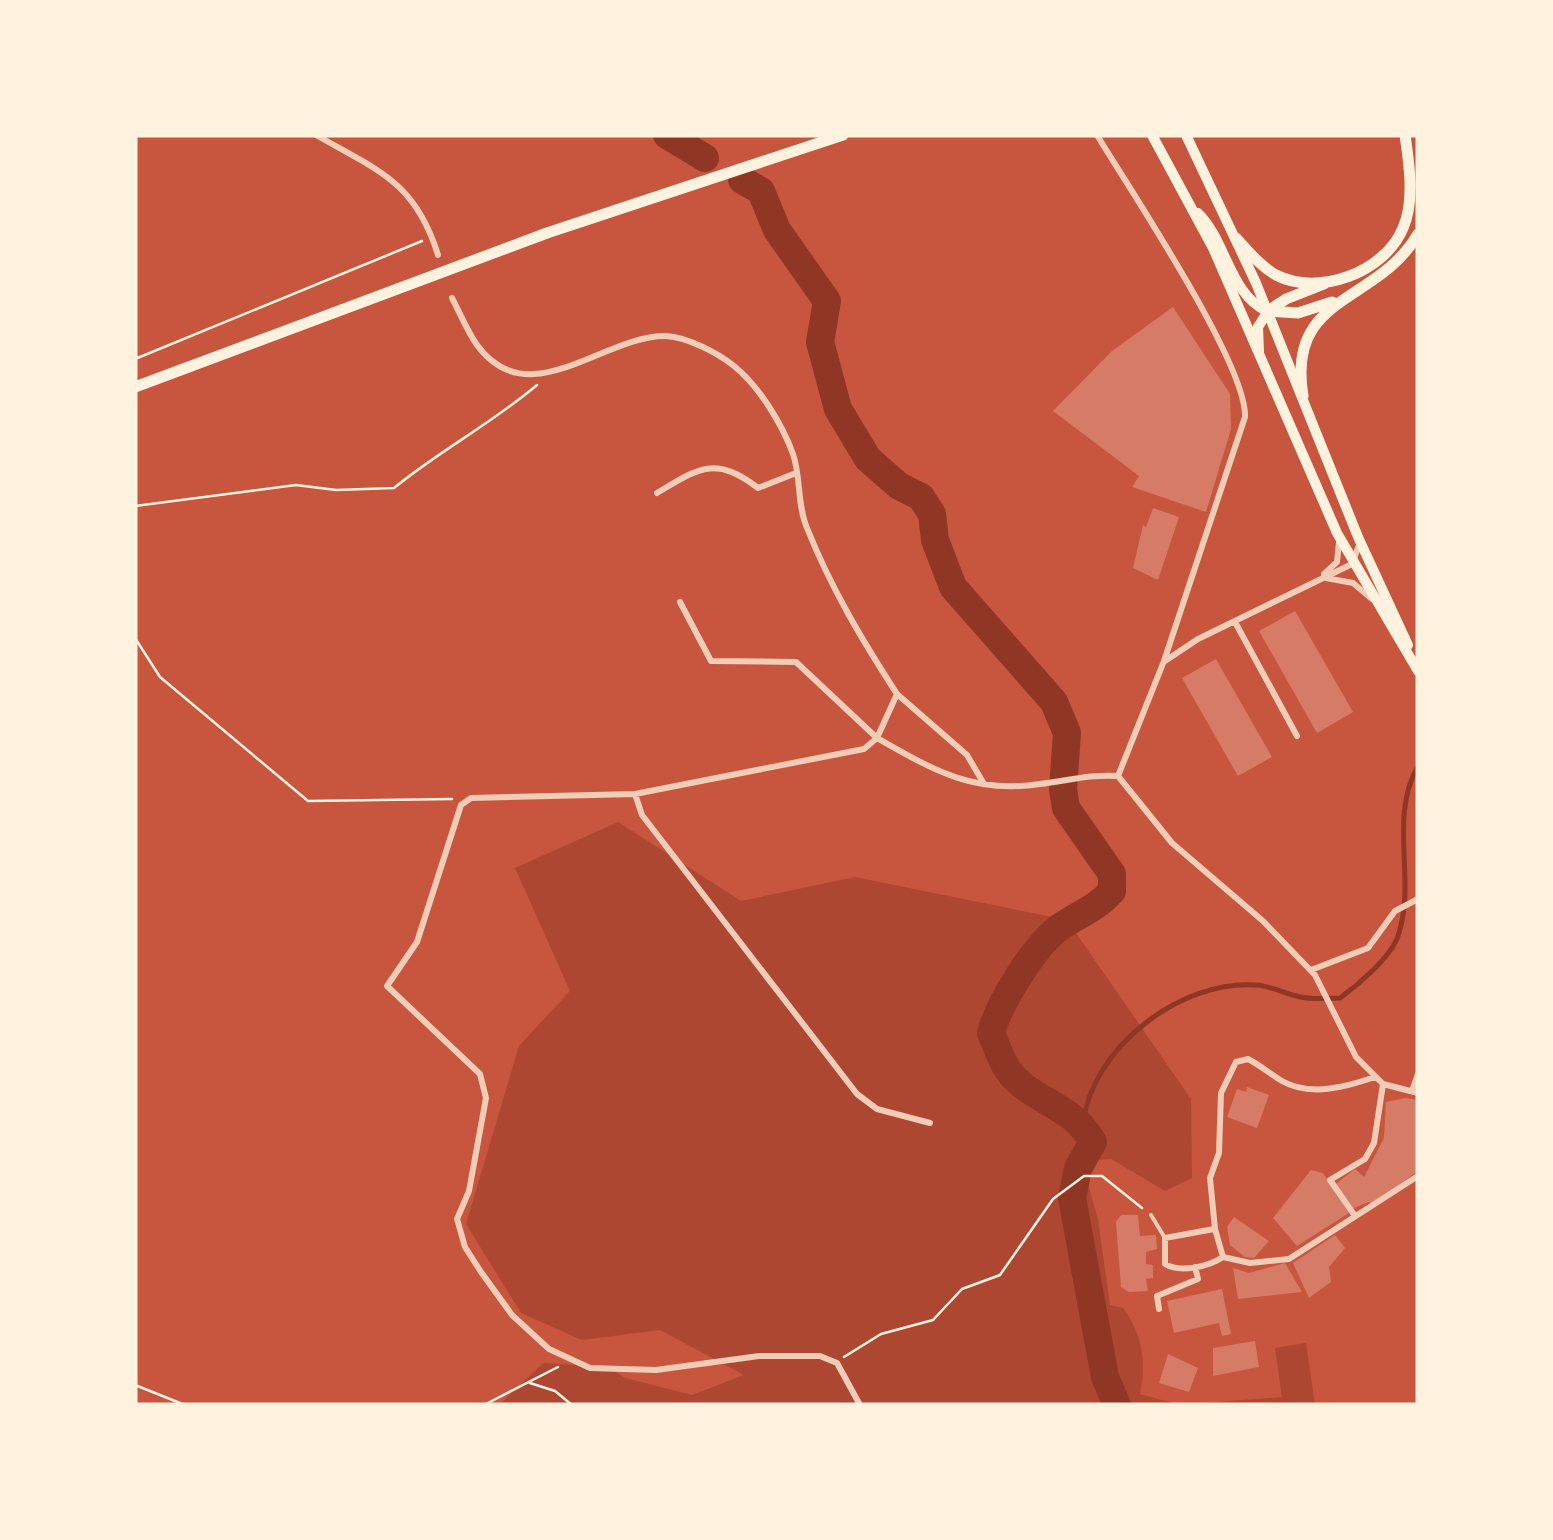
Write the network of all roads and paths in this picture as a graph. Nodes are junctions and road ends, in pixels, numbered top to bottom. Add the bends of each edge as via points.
1 (316, 135) edge
2 (822, 135) edge
3 (843, 135) edge
4 (1097, 135) edge
5 (1152, 135) edge
6 (1186, 135) edge
7 (1405, 135) edge
8 (754, 163) junction
9 (1194, 208) junction
10 (1418, 234) edge
11 (432, 237) junction
12 (1236, 238) junction
13 (438, 255) dead end
14 (1332, 280) junction
15 (452, 298) dead end
16 (1338, 300) junction
17 (1268, 311) junction
18 (135, 359) edge
19 (1259, 360) junction
20 (550, 374) junction
21 (135, 388) edge
22 (1303, 396) junction
23 (796, 472) junction
24 (657, 492) dead end
25 (135, 506) edge
26 (1337, 534) junction
27 (1358, 537) junction
28 (1352, 564) junction
29 (1320, 578) junction
30 (1373, 600) junction
31 (680, 602) dead end
32 (1394, 614) junction
33 (1235, 622) junction
34 (135, 638) edge
35 (1164, 662) junction
36 (1418, 670) edge
37 (897, 694) junction
38 (1297, 736) dead end
39 (877, 738) junction
40 (1118, 776) junction
41 (984, 784) junction
42 (636, 794) junction
43 (461, 805) junction
44 (1416, 899) edge
45 (1311, 970) junction
46 (1418, 1074) edge
47 (1375, 1077) junction
48 (1383, 1084) junction
49 (1415, 1092) edge
50 (930, 1123) dead end
51 (1418, 1176) edge
52 (1151, 1215) joint
53 (1356, 1216) junction
54 (1215, 1230) junction
55 (1165, 1238) junction
56 (1223, 1257) junction
57 (1195, 1268) junction
58 (1159, 1309) dead end
59 (574, 1361) junction
60 (838, 1363) junction
61 (528, 1382) junction
62 (135, 1385) edge
63 (185, 1405) edge
64 (484, 1405) edge
65 (572, 1405) edge
66 (860, 1405) edge

1 - 11 street via 399,183
2 - 8 highway
3 - 8 highway
4 - 35 street via 1206,317 1246,398
5 - 9 main road
6 - 12 main road
7 - 14 highway via 1405,226 1382,259
8 - 21 highway via 546,233
9 - 17 main road via 1214,228 1248,298
9 - 19 main road
10 - 16 highway via 1386,274
11 - 13 street
11 - 18 path
12 - 14 highway via 1278,276
12 - 17 main road
14 - 17 highway
15 - 20 street via 478,346 498,364 518,373
16 - 17 highway via 1298,312
16 - 22 highway via 1304,340
17 - 19 main road via 1258,327
17 - 22 main road
19 - 26 main road
20 - 23 street via 667,336 702,347 756,389 793,454
20 - 25 path via 394,488 296,485
22 - 27 main road
23 - 24 street via 758,488 718,466
23 - 37 street via 804,522 837,602
26 - 28 main road
26 - 29 street via 1339,556
27 - 28 street
27 - 32 main road
28 - 29 street
28 - 30 main road
28 - 32 street via 1363,568
29 - 30 street via 1342,578
29 - 33 street
30 - 36 main road
31 - 39 street via 711,661 796,662
32 - 36 main road
33 - 35 street
33 - 38 street
34 - 43 path via 160,676 308,801 450,798
35 - 40 street
37 - 39 street
37 - 41 street via 967,755
39 - 41 street via 946,777
39 - 42 street via 864,749
40 - 41 street
40 - 45 street via 1172,844
42 - 43 street via 471,798
42 - 50 street via 642,815 857,1094 877,1109
43 - 59 street via 417,942 387,986 480,1074 486,1098 457,1218 465,1248 512,1315
44 - 45 street via 1394,911 1368,948
45 - 47 street via 1356,1057
46 - 49 street
47 - 48 street
47 - 54 street via 1310,1090 1285,1084 1248,1059 1236,1062 1217,1111 1219,1153 1210,1178
48 - 49 street
48 - 53 street via 1374,1143 1365,1159 1330,1180
51 - 53 street
52 - 55 lane
52 - 60 path via 1102,1176 1084,1176 1063,1191 1000,1275 962,1289 933,1320 881,1334
53 - 56 street via 1289,1259 1250,1264
54 - 55 street
54 - 56 street
55 - 57 street via 1168,1267
56 - 57 street
57 - 58 street via 1198,1279 1156,1296
59 - 60 street via 590,1368 656,1370 759,1356 820,1356
59 - 61 path
60 - 66 street
61 - 64 path
61 - 65 path
62 - 63 path

